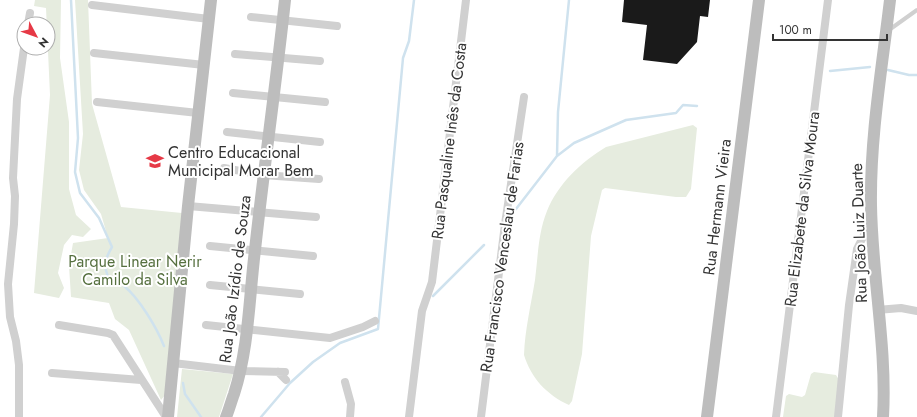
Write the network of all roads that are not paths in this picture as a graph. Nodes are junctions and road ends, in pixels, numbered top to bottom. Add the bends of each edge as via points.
1 (211, 0) edge
2 (285, 0) edge
3 (466, 0) edge
4 (759, 0) edge
5 (828, 0) edge
6 (890, 0) edge
7 (92, 5) dead end
8 (917, 10) edge
9 (30, 13) dead end
10 (29, 16) edge
11 (251, 16) dead end
12 (209, 19) junction
13 (283, 19) junction
14 (337, 26) dead end
15 (886, 33) junction
16 (94, 53) dead end
17 (235, 54) dead end
18 (23, 56) edge
19 (278, 59) junction
20 (320, 61) dead end
21 (204, 65) junction
22 (233, 93) dead end
23 (275, 97) junction
24 (524, 97) dead end
25 (97, 102) dead end
26 (325, 102) dead end
27 (198, 113) junction
28 (227, 132) dead end
29 (269, 136) junction
30 (320, 142) dead end
31 (224, 168) dead end
32 (263, 175) junction
33 (318, 179) dead end
34 (188, 206) junction
35 (261, 213) junction
36 (316, 217) dead end
37 (871, 225) junction
38 (210, 246) dead end
39 (255, 250) junction
40 (313, 256) dead end
41 (210, 285) dead end
42 (252, 289) junction
43 (300, 294) dead end
44 (877, 310) junction
45 (917, 311) edge
46 (375, 321) dead end
47 (59, 324) dead end
48 (206, 325) dead end
49 (247, 329) junction
50 (173, 363) junction
51 (241, 371) junction
52 (52, 373) dead end
53 (283, 375) dead end
54 (142, 380) junction
55 (345, 382) dead end
56 (19, 417) edge
57 (167, 417) edge
58 (226, 417) edge
59 (350, 417) edge
60 (409, 417) edge
61 (481, 417) edge
62 (707, 417) edge
63 (776, 417) edge
64 (838, 417) edge
65 (883, 417) edge

1 - 12 street
2 - 13 street, Rua João Izídio de Souza
3 - 60 street, Rua Pasqualine Inês da Costa via 432,282 422,311
4 - 62 street, Rua Hermann Vieira
5 - 63 street, Rua Elizabete da Silva Moura
6 - 15 street, Rua João Luiz Duarte
7 - 12 street
8 - 15 lane
9 - 10 street
11 - 13 street
12 - 21 street
13 - 14 street
13 - 19 street, Rua João Izídio de Souza
15 - 37 street, Rua João Luiz Duarte via 872,157
16 - 21 street
17 - 19 street
18 - 56 street via 17,99 13,178 14,224 8,284 10,317 19,365
19 - 20 street
19 - 23 street, Rua João Izídio de Souza
21 - 27 street
22 - 23 street
23 - 26 street
23 - 29 street, Rua João Izídio de Souza
24 - 61 street, Rua Francisco Venceslau de Farias
25 - 27 street
27 - 34 street
28 - 29 street
29 - 30 street
29 - 32 street, Rua João Izídio de Souza
31 - 32 street
32 - 33 street
32 - 35 street, Rua João Izídio de Souza
34 - 35 street
34 - 50 street
35 - 36 street
35 - 39 street, Rua João Izídio de Souza
37 - 44 street, Rua João Luiz Duarte
37 - 64 street via 857,249
38 - 39 street
39 - 40 street
39 - 42 street, Rua João Izídio de Souza
41 - 42 street
42 - 43 street
42 - 49 street, Rua João Izídio de Souza
44 - 45 street via 901,308
44 - 65 street, Rua João Luiz Duarte via 883,374
46 - 49 street via 330,338
47 - 54 street via 113,335
48 - 49 street
49 - 51 street, Rua João Izídio de Souza
50 - 51 street
50 - 57 street
51 - 53 street
51 - 58 street, Rua João Izídio de Souza
52 - 54 street
54 - 57 street
55 - 59 street via 351,404

